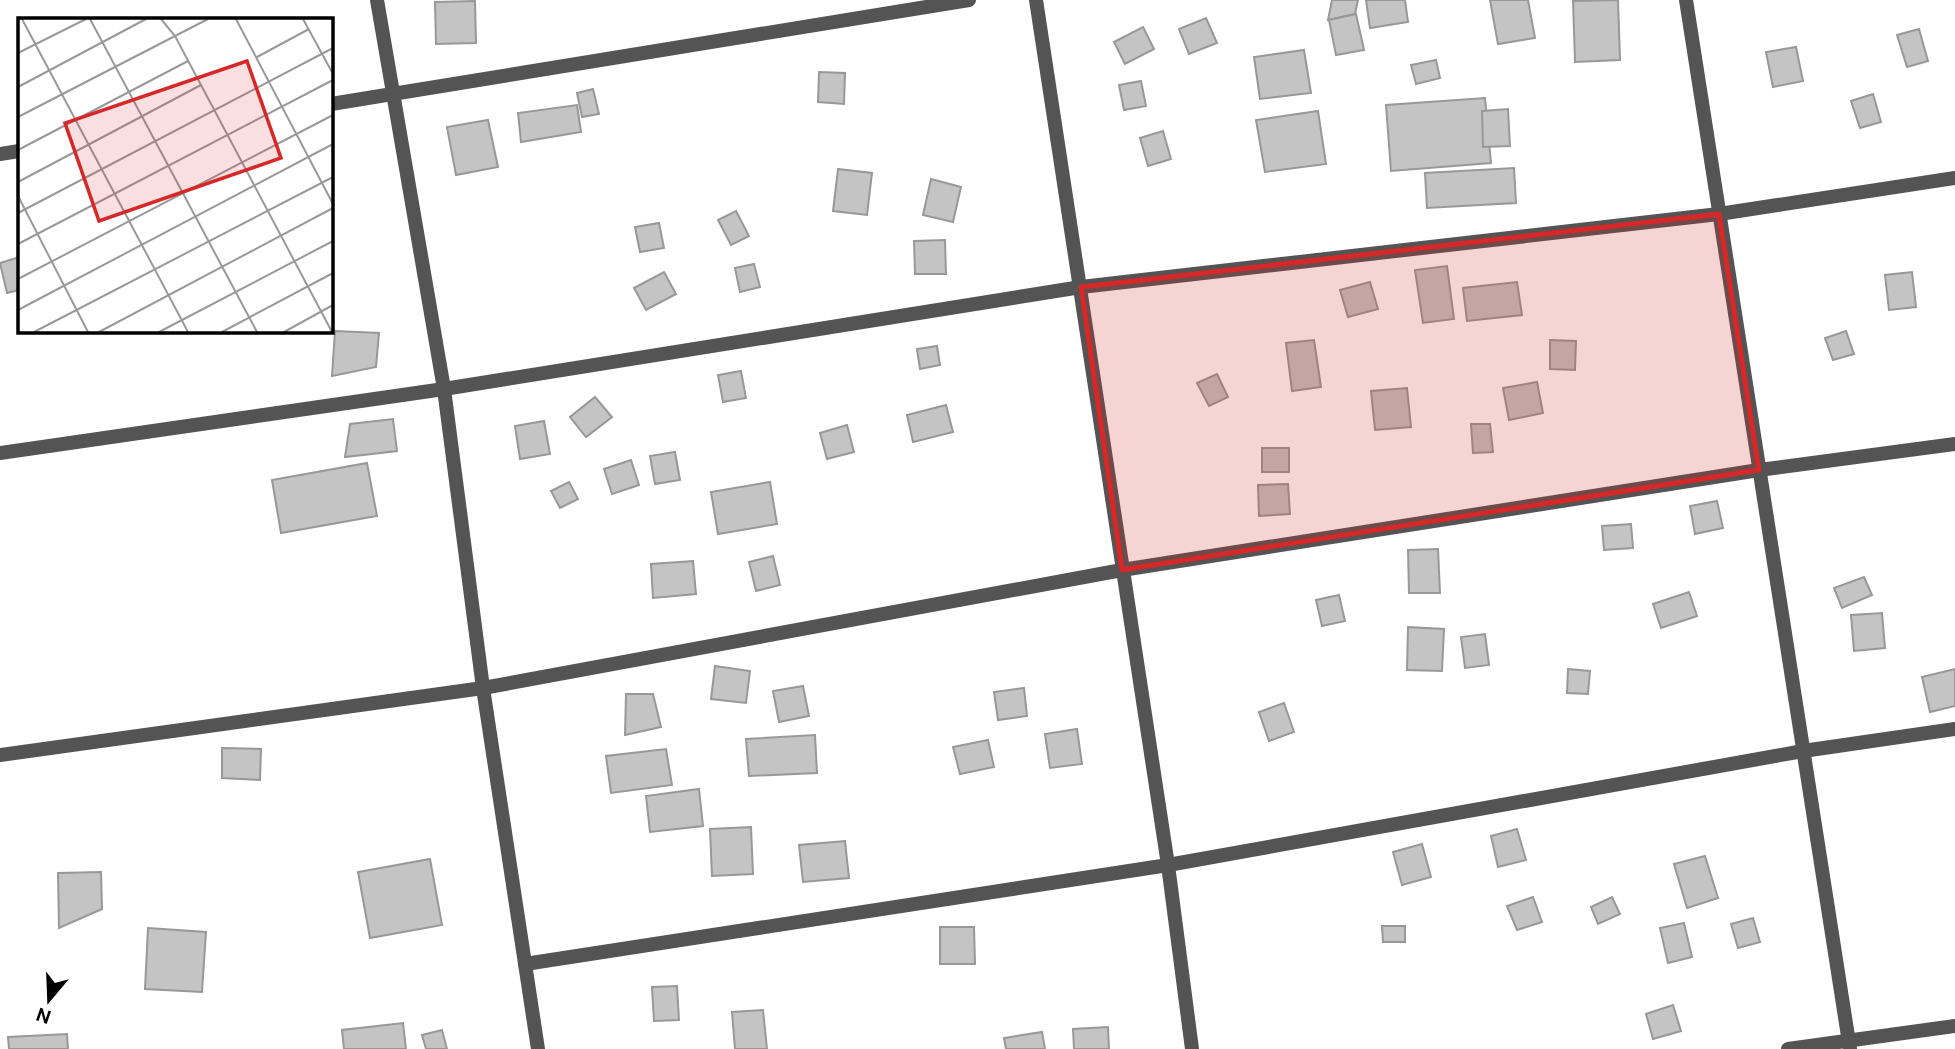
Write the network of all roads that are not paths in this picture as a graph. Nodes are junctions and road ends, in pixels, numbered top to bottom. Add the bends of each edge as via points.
1 (377, 0) edge
2 (970, 0) edge
3 (1036, 0) edge
4 (1686, 0) edge
5 (392, 95) junction
6 (332, 104) edge
7 (18, 151) edge
8 (0, 154) edge
9 (1955, 178) edge
10 (1719, 214) junction
11 (1081, 287) junction
12 (444, 389) junction
13 (1955, 444) edge
14 (0, 453) edge
15 (1759, 470) junction
16 (1122, 570) junction
17 (483, 688) junction
18 (1955, 729) edge
19 (1803, 751) junction
20 (0, 755) edge
21 (1168, 865) junction
22 (525, 964) junction
23 (1955, 1026) edge
24 (1849, 1044) edge
25 (538, 1049) edge
26 (1192, 1049) edge
27 (1788, 1049) edge

1 - 5 street
2 - 5 street
3 - 11 street
4 - 10 street
5 - 6 street
5 - 12 street
7 - 8 street
9 - 10 street
10 - 11 street
10 - 15 street
11 - 12 street
11 - 16 street
12 - 14 street
12 - 17 street
13 - 15 street
15 - 16 street
15 - 19 street
16 - 17 street
16 - 21 street
17 - 20 street
17 - 22 street
18 - 19 street
19 - 21 street
19 - 24 street
21 - 22 street
21 - 26 street
22 - 25 street
23 - 24 street
24 - 27 street

